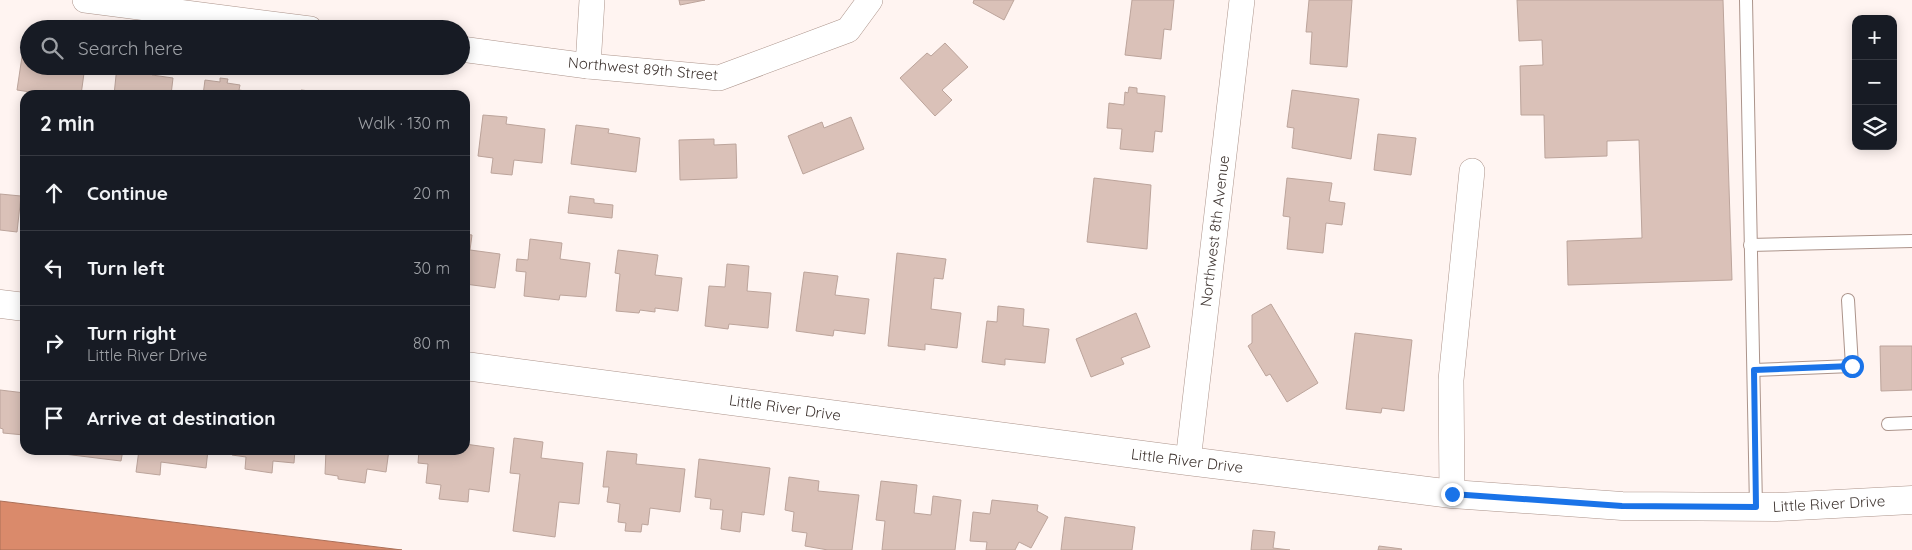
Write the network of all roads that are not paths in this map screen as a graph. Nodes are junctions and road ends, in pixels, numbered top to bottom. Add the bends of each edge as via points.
1 (85, 0) edge
2 (592, 0) edge
3 (870, 0) edge
4 (1242, 0) edge
5 (1746, 0) edge
6 (250, 10) edge
7 (282, 20) edge
8 (470, 50) edge
9 (588, 66) junction
10 (1472, 171) dead end
11 (1912, 240) edge
12 (1750, 245) junction
13 (1848, 300) dead end
14 (0, 304) edge
15 (20, 306) edge
16 (470, 367) edge
17 (1754, 370) junction
18 (1912, 423) edge
19 (1888, 424) dead end
20 (1188, 461) junction
21 (1452, 494) junction
22 (1912, 500) edge
23 (1756, 507) junction

1 - 6 street
2 - 9 street
3 - 9 street, Northwest 89th Street via 848,30 719,78
4 - 20 street, Northwest 8th Avenue
5 - 12 lane
6 - 7 street
8 - 9 street, Northwest 89th Street
10 - 21 street via 1451,380
11 - 12 lane
12 - 17 lane
13 - 17 lane via 1852,366
14 - 15 street
16 - 20 street, Little River Drive
17 - 23 lane
18 - 19 lane
20 - 21 street, Little River Drive
21 - 23 street, Little River Drive via 1622,506
22 - 23 street, Little River Drive

